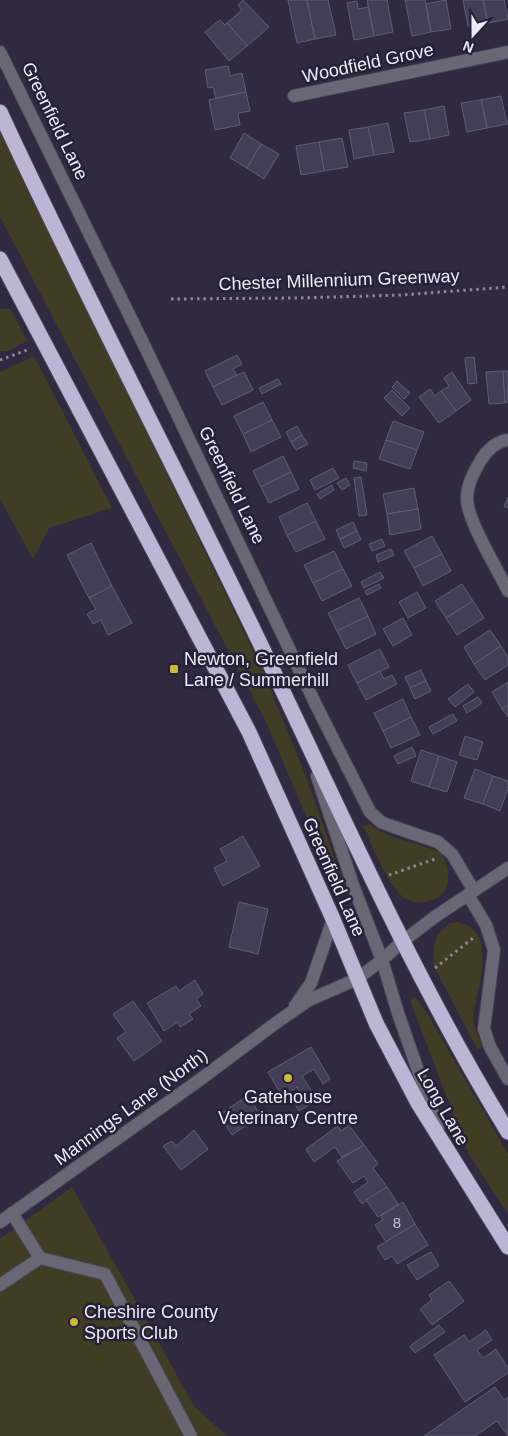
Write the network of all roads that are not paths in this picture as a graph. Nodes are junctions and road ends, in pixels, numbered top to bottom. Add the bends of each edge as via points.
1 (0, 52) edge
2 (508, 52) edge
3 (294, 96) dead end
4 (0, 112) edge
5 (0, 259) edge
6 (508, 440) edge
7 (508, 591) edge
8 (300, 726) junction
9 (508, 868) edge
10 (471, 893) junction
11 (333, 919) junction
12 (402, 941) junction
13 (382, 960) junction
14 (356, 978) junction
15 (280, 1020) junction
16 (508, 1079) edge
17 (508, 1132) edge
18 (445, 1149) junction
19 (12, 1213) junction
20 (0, 1222) edge
21 (508, 1248) edge
22 (40, 1258) junction
23 (0, 1284) edge
24 (191, 1436) edge

1 - 10 street, Greenfield Lane via 370,812 381,822 438,842 452,854
2 - 3 street, Woodfield Grove
4 - 8 highway, Greenfield Lane
5 - 11 highway, Greenfield Lane via 249,732
6 - 7 street via 502,440 485,453 470,478 467,500 473,521
8 - 12 highway, Greenfield Lane
8 - 13 street via 354,888
9 - 10 street, Mannings Lane (North)
10 - 12 street, Mannings Lane (North)
10 - 16 street via 494,950 484,1029
11 - 14 highway, Greenfield Lane
11 - 15 street, Mannings Lane (North) via 311,983 301,999
12 - 13 street, Mannings Lane (North)
12 - 17 highway
13 - 14 street, Mannings Lane (North)
13 - 18 street
14 - 15 street, Mannings Lane (North) via 309,1000
14 - 18 highway, Long Lane via 376,1024
15 - 19 street, Mannings Lane (North)
18 - 21 highway, Long Lane
19 - 20 street, Mannings Lane (North)
19 - 22 street
22 - 23 street
22 - 24 street via 105,1274

